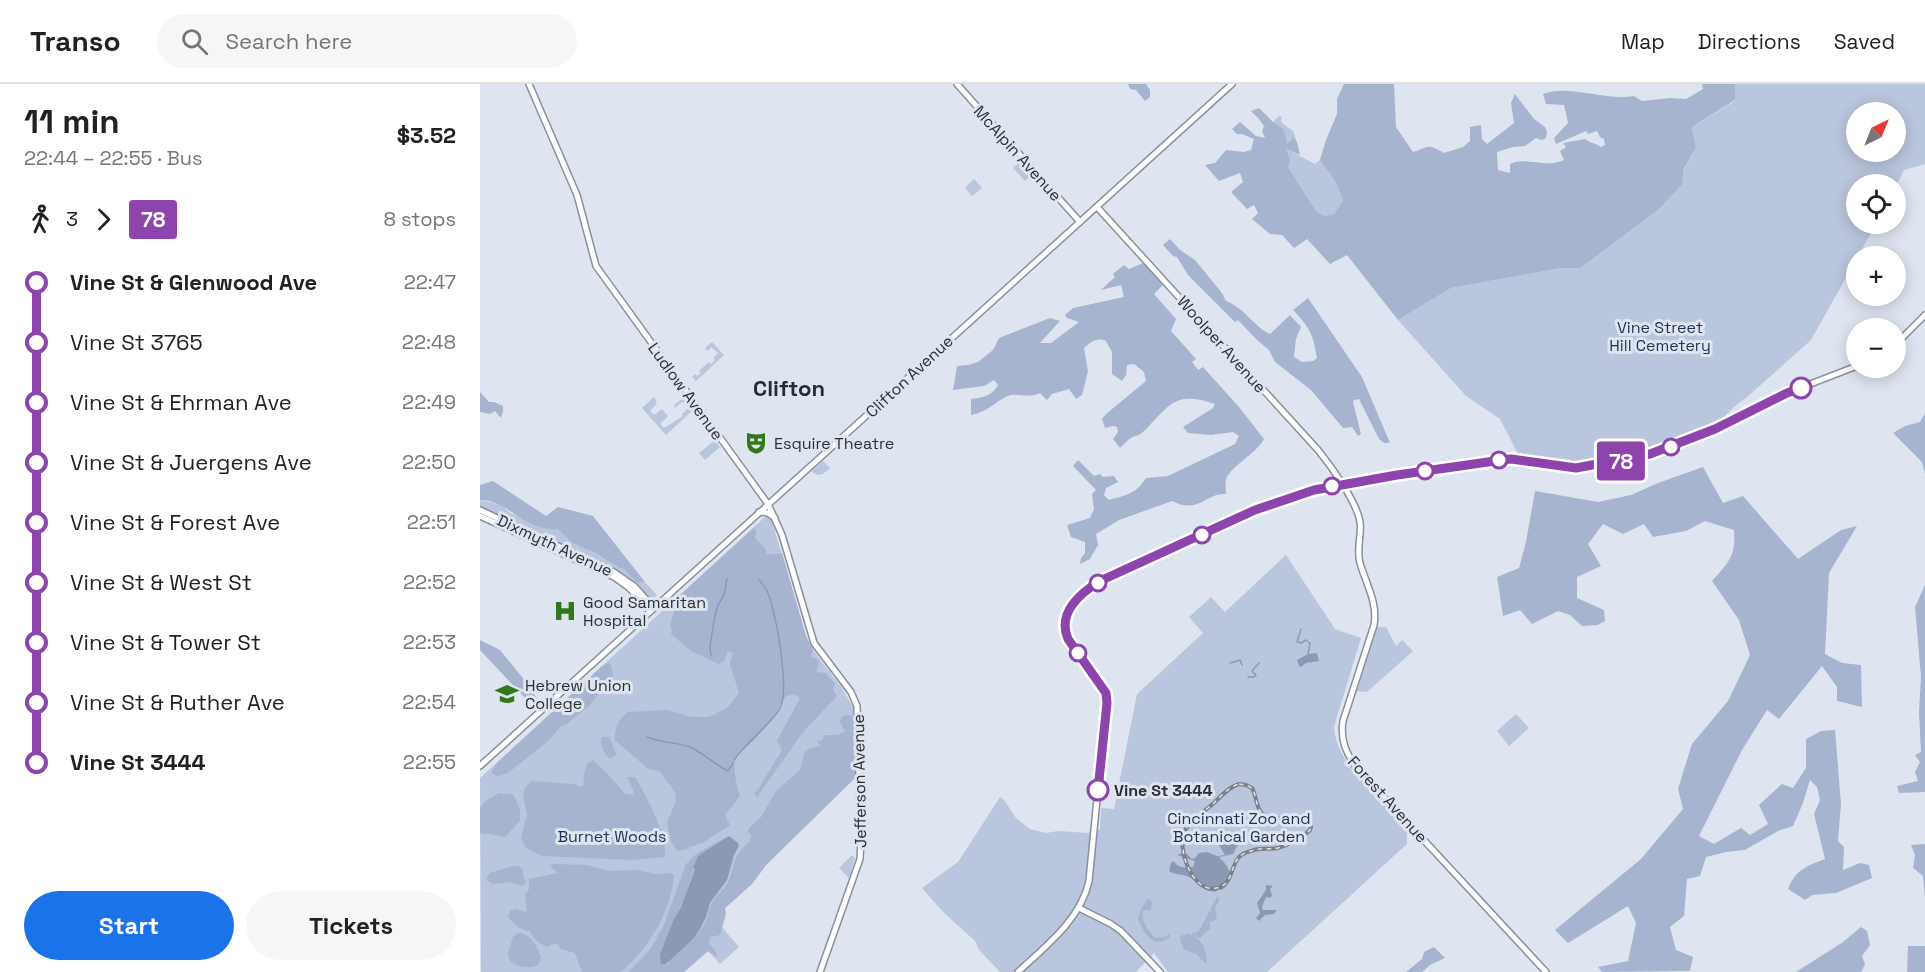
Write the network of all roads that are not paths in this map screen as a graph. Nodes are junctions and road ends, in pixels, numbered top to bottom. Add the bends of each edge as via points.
1 (529, 84) edge
2 (957, 84) edge
3 (1232, 84) edge
4 (1097, 207) junction
5 (1080, 222) junction
6 (1925, 315) edge
7 (1906, 334) edge
8 (1846, 370) edge
9 (1342, 484) junction
10 (768, 504) junction
11 (480, 510) edge
12 (759, 512) junction
13 (480, 516) edge
14 (775, 518) junction
15 (653, 609) junction
16 (852, 692) joint
17 (480, 766) edge
18 (1079, 908) junction
19 (820, 972) edge
20 (1018, 972) edge
21 (1160, 972) edge
22 (1546, 972) edge

1 - 10 main road, Ludlow Avenue via 577,195 596,267
2 - 5 main road, McAlpin Avenue
3 - 4 main road, Clifton Avenue
4 - 5 main road, Clifton Avenue
4 - 9 main road, Woolper Avenue via 1318,450
5 - 10 main road, Clifton Avenue
6 - 7 main road
8 - 9 main road via 1787,393 1680,444 1625,460 1576,468 1511,459
9 - 18 main road via 1255,510 1100,581 1072,605 1064,630 1103,688 1107,703 1091,869
9 - 22 main road, Forest Avenue via 1360,520 1358,556 1375,613 1343,722 1345,748 1358,769
10 - 12 main road, Clifton Avenue
10 - 14 main road, Ludlow Avenue
11 - 15 main road, Dixmyth Avenue via 614,572 634,586
12 - 14 main road
12 - 15 main road, Clifton Avenue
13 - 15 main road, Dixmyth Avenue via 607,573
14 - 16 main road, Ludlow Avenue via 814,643
15 - 17 main road, Clifton Avenue
16 - 19 main road, Jefferson Avenue via 859,715 860,859
18 - 20 main road
18 - 21 main road via 1121,931

